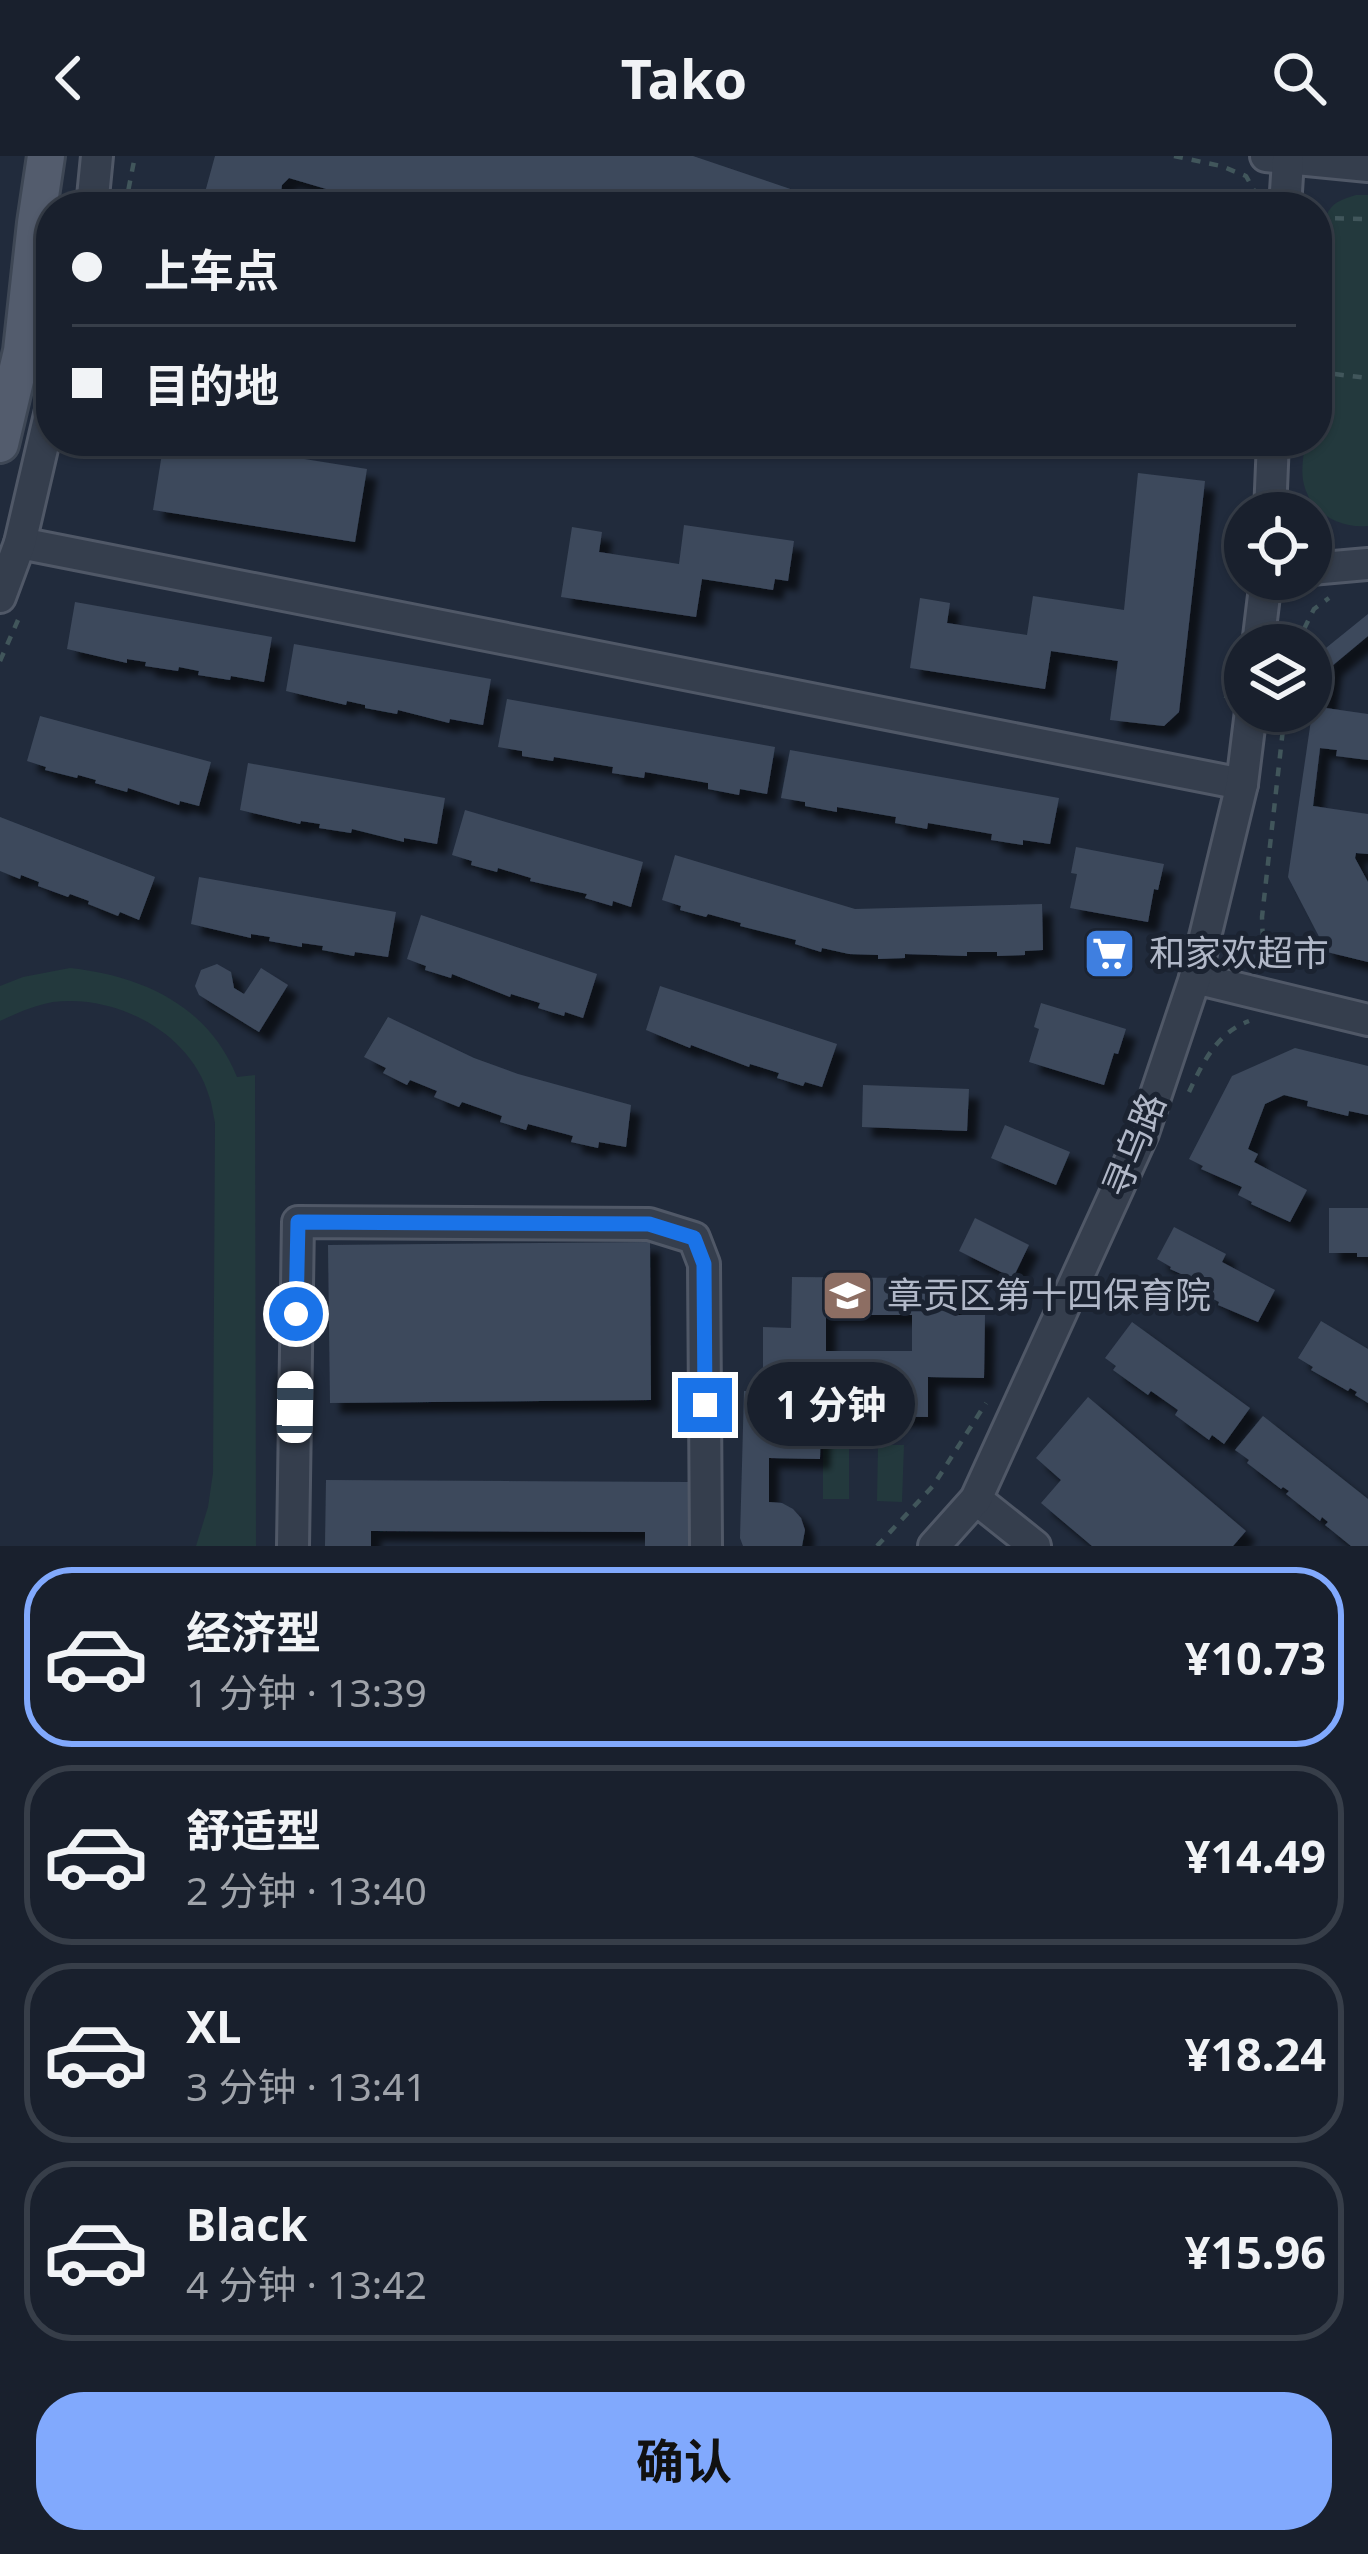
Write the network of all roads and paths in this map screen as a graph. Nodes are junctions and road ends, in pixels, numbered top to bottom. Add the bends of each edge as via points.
1 (46, 156) edge
2 (98, 156) edge
3 (135, 156) edge
4 (1174, 156) edge
5 (1277, 158) edge
6 (1368, 166) edge
7 (41, 192) edge
8 (94, 192) edge
9 (128, 192) edge
10 (1259, 192) edge
11 (1273, 192) edge
12 (1332, 218) edge
13 (1368, 219) edge
14 (36, 223) edge
15 (1332, 374) edge
16 (1368, 378) edge
17 (0, 443) edge
18 (40, 456) edge
19 (1272, 456) edge
20 (1271, 492) edge
21 (20, 543) junction
22 (1368, 564) edge
23 (1332, 567) edge
24 (0, 597) edge
25 (1326, 600) edge
26 (1306, 624) edge
27 (1238, 732) edge
28 (1283, 732) edge
29 (1242, 784) junction
30 (1283, 970) dead end
31 (1196, 979) junction
32 (1265, 1018) dead end
33 (1368, 1020) edge
34 (1190, 1089) dead end
35 (991, 1395) dead end
36 (976, 1499) junction
37 (292, 1546) edge
38 (706, 1546) edge
39 (877, 1546) edge
40 (934, 1546) edge
41 (1035, 1546) edge

1 - 7 main road
2 - 8 street
3 - 9 path
4 - 10 path via 1246,176
5 - 6 street
5 - 11 street
12 - 13 path
14 - 17 main road via 22,351
15 - 16 path
18 - 21 street
19 - 20 street
21 - 24 street
21 - 29 street
22 - 23 street
25 - 26 path
27 - 29 street, 寻乌路
28 - 30 path via 1262,940
29 - 31 street, 寻乌路
31 - 33 street
31 - 36 street, 寻乌路 via 1143,1133
32 - 34 path via 1220,1037
35 - 39 path via 933,1486
36 - 40 street, 寻乌路
36 - 41 street
37 - 38 street via 298,1222 649,1224 694,1238 704,1264

